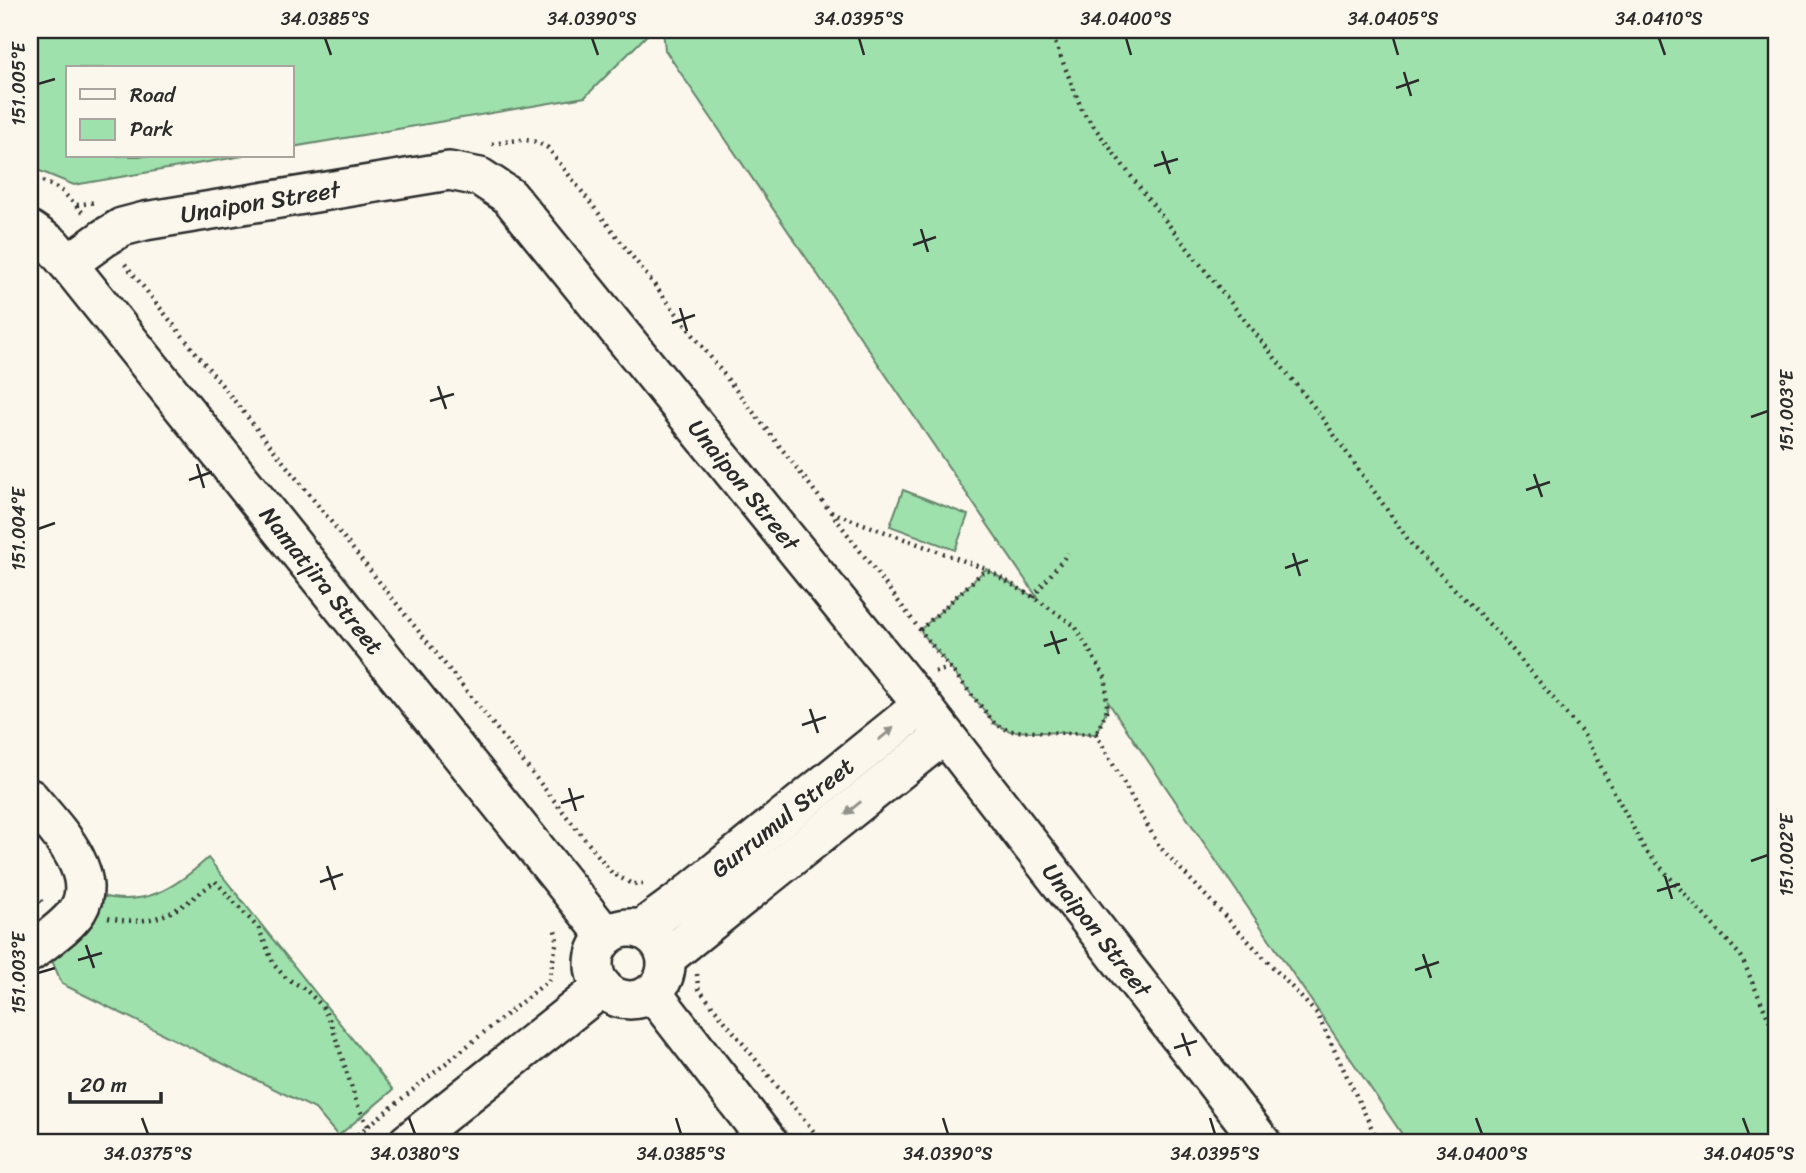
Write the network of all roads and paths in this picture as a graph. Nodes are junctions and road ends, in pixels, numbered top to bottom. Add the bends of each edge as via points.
1 (1050, 30) edge
2 (30, 175) edge
3 (30, 230) edge
4 (104, 238) junction
5 (68, 264) junction
6 (830, 511) dead end
7 (1068, 553) dead end
8 (986, 569) junction
9 (1033, 597) junction
10 (920, 630) dead end
11 (922, 705) junction
12 (1096, 734) dead end
13 (944, 735) junction
14 (30, 798) edge
15 (611, 873) junction
16 (655, 885) dead end
17 (579, 901) junction
18 (100, 917) dead end
19 (642, 929) junction
20 (606, 936) junction
21 (30, 953) edge
22 (681, 961) junction
23 (603, 987) junction
24 (652, 992) junction
25 (1776, 1036) edge
26 (369, 1126) junction
27 (347, 1143) edge
28 (407, 1143) edge
29 (769, 1143) edge
30 (822, 1143) edge
31 (1262, 1143) edge

1 - 25 path via 1083,112 1318,412 1415,548 1500,635 1584,736 1646,850 1741,956
2 - 4 path via 61,190
3 - 5 street, Namatjira Street
4 - 5 street, Unaipon Street
4 - 11 street, Unaipon Street via 145,220 449,172 480,177 509,196
4 - 15 path
5 - 17 street, Namatjira Street
6 - 8 path
7 - 9 path
8 - 9 path
8 - 10 path
9 - 12 path via 1075,626 1106,679 1107,710
11 - 13 street, Unaipon Street
19 -> 11 street, Gurrumul Street
13 -> 22 street, Gurrumul Street
13 - 31 street, Unaipon Street
14 - 21 street via 67,844 84,883 79,909
15 - 16 path via 632,884
15 - 17 path
17 - 20 street, Namatjira Street
17 - 26 path via 552,922 558,940 549,980
18 - 26 path via 159,918 215,881 259,929 274,965 321,1006
19 - 20 street via 617,930
19 - 22 street
20 - 23 street via 594,966
22 - 24 street via 665,971
22 - 30 path
23 - 24 street via 621,999 643,998
23 - 28 street
24 - 29 street
26 - 27 path

